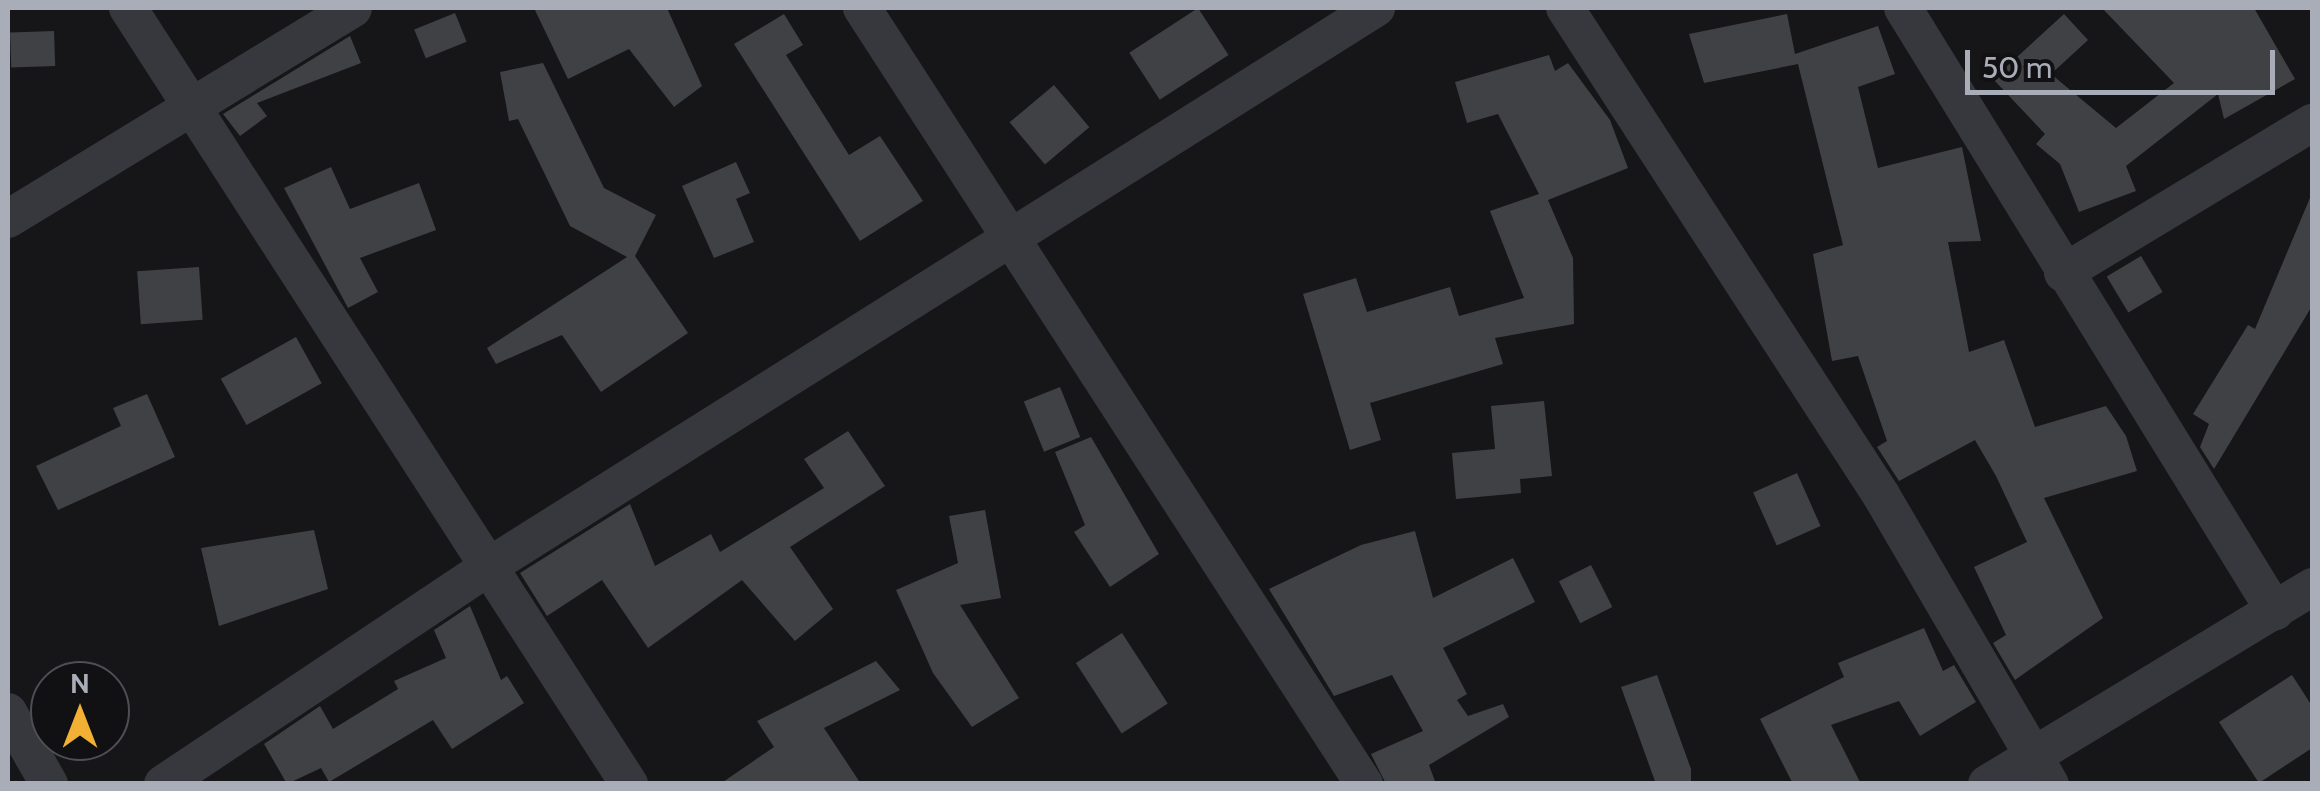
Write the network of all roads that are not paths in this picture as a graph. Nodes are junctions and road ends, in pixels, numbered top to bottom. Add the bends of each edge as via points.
1 (128, 8) edge
2 (353, 8) edge
3 (862, 8) edge
4 (1376, 8) edge
5 (1564, 8) edge
6 (1903, 8) edge
7 (194, 105) junction
8 (2312, 124) edge
9 (8, 219) edge
10 (1009, 239) junction
11 (2063, 273) junction
12 (491, 565) junction
13 (2312, 587) edge
14 (2275, 611) junction
15 (8, 712) edge
16 (2042, 769) edge
17 (48, 784) edge
18 (163, 784) edge
19 (629, 784) edge
20 (1364, 784) edge
21 (1987, 784) edge

1 - 7 street
2 - 7 street
3 - 10 street
4 - 10 street
5 - 16 street via 1881,495
6 - 11 street
7 - 9 street
7 - 12 street
8 - 11 street
10 - 12 street
10 - 20 street
11 - 14 street
12 - 18 street
12 - 19 street
13 - 14 street
14 - 16 street
15 - 17 street
16 - 21 street

